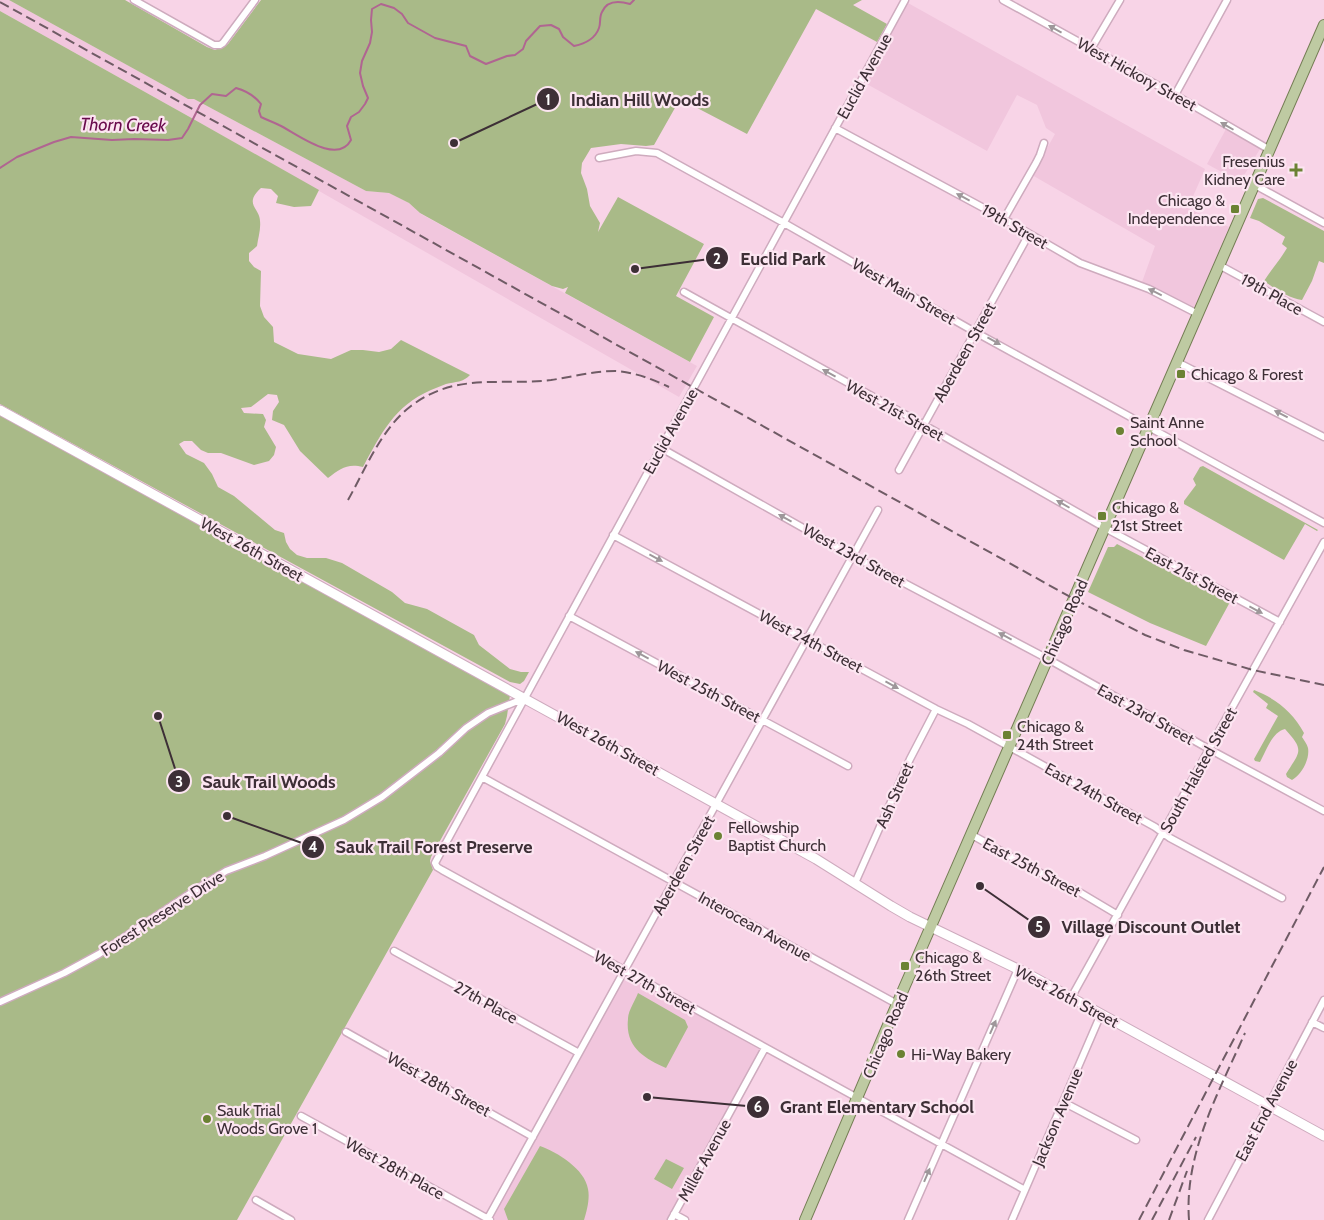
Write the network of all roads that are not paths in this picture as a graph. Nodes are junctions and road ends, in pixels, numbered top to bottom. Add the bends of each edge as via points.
1 (134, 0) edge
2 (255, 0) edge
3 (905, 0) edge
4 (1003, 0) edge
5 (1120, 0) edge
6 (1227, 0) edge
7 (1011, 2) edge
8 (1324, 25) edge
9 (1091, 49) junction
10 (1175, 95) junction
11 (835, 128) junction
12 (1044, 143) dead end
13 (1270, 150) junction
14 (600, 158) dead end
15 (1255, 185) junction
16 (1004, 219) junction
17 (784, 223) junction
18 (1324, 223) edge
19 (1029, 234) junction
20 (1220, 265) junction
21 (684, 292) dead end
22 (1198, 314) junction
23 (731, 319) junction
24 (1324, 322) edge
25 (975, 332) junction
26 (1177, 362) junction
27 (0, 410) edge
28 (924, 426) junction
29 (1149, 427) junction
30 (1324, 437) edge
31 (660, 448) junction
32 (899, 470) dead end
33 (878, 510) dead end
34 (1324, 523) edge
35 (1105, 528) junction
36 (613, 535) junction
37 (1324, 542) edge
38 (853, 556) junction
39 (569, 616) junction
40 (1280, 622) junction
41 (807, 639) junction
42 (1048, 659) junction
43 (525, 698) junction
44 (936, 709) junction
45 (762, 720) junction
46 (1010, 747) junction
47 (1209, 749) junction
48 (848, 766) dead end
49 (482, 776) junction
50 (716, 804) junction
51 (1324, 811) edge
52 (1163, 833) junction
53 (972, 835) junction
54 (435, 863) joint
55 (673, 882) junction
56 (856, 883) junction
57 (1282, 898) dead end
58 (1118, 914) junction
59 (931, 927) junction
60 (394, 951) dead end
61 (1018, 969) junction
62 (625, 970) junction
63 (1071, 998) junction
64 (1324, 1000) edge
65 (0, 1002) edge
66 (898, 1004) junction
67 (1101, 1014) junction
68 (1312, 1022) junction
69 (1324, 1028) edge
70 (346, 1032) dead end
71 (765, 1048) junction
72 (579, 1053) junction
73 (858, 1099) junction
74 (1063, 1102) junction
75 (1268, 1106) junction
76 (301, 1116) dead end
77 (1324, 1136) edge
78 (533, 1137) junction
79 (1136, 1140) dead end
80 (941, 1144) junction
81 (1025, 1190) junction
82 (256, 1200) dead end
83 (672, 1217) edge
84 (291, 1220) edge
85 (488, 1220) edge
86 (685, 1220) edge
87 (805, 1220) edge
88 (908, 1220) edge
89 (1012, 1220) edge
90 (1208, 1220) edge

1 - 2 street via 214,45 223,43
3 - 11 street, Euclid Avenue
4 - 7 street, West Hickory Street
5 - 9 street
6 - 10 street
9 -> 7 street, West Hickory Street
8 - 13 main road, Chicago Road
9 - 10 street, West Hickory Street
13 -> 10 street, West Hickory Street
16 -> 11 street, 19th Street
11 - 17 street, Euclid Avenue
12 - 16 street
13 - 15 main road, Chicago Road
14 - 17 street, West Main Street via 636,151 657,153
15 - 18 street
15 - 20 main road, Chicago Road
16 - 19 street, 19th Street
17 - 23 street, Euclid Avenue
17 - 25 street, West Main Street
22 -> 19 street, 19th Street via 1149,289 1080,263
19 - 25 street, Aberdeen Street
20 - 22 main road, Chicago Road
20 - 24 street, 19th Place
21 - 23 street, West 21st Street
22 - 26 main road, Chicago Road
28 -> 23 street, West 21st Street
23 - 31 street, Euclid Avenue
25 - 28 street, Aberdeen Street
25 -> 29 street, West Main Street
26 - 29 main road, Chicago Road
30 -> 26 street
27 - 43 street, West 26th Street
28 - 32 street, Aberdeen Street
35 -> 28 street, West 21st Street
29 - 34 street, West Main Street
29 - 35 main road, Chicago Road
31 - 36 street, Euclid Avenue
38 -> 31 street, West 23rd Street
33 - 38 street, Aberdeen Street
35 -> 40 street, East 21st Street
35 - 42 main road, Chicago Road
36 - 39 street, Euclid Avenue
36 -> 41 street, West 24th Street
37 - 40 street, South Halsted Street
38 - 41 street, Aberdeen Street
42 -> 38 street, West 23rd Street
39 - 43 street, Euclid Avenue
45 -> 39 street, West 25th Street
40 - 47 street, South Halsted Street
41 -> 44 street, West 24th Street
41 - 45 street, Aberdeen Street
42 - 46 main road, Chicago Road
42 - 47 street, East 23rd Street
43 - 49 street, Euclid Avenue
43 - 50 street, West 26th Street
43 - 65 street, Forest Preserve Drive via 488,713 382,797 344,820 226,872 99,954
44 - 46 street, West 24th Street
44 - 56 street, Ash Street via 910,759
45 - 48 street, West 25th Street
45 - 50 street, Aberdeen Street
46 - 52 street, East 24th Street
46 - 53 main road, Chicago Road
47 - 51 street, East 23rd Street
47 - 52 street, South Halsted Street
49 - 54 street, Euclid Avenue
49 - 55 street, Interocean Avenue
50 - 55 street, Aberdeen Street
50 - 56 street, West 26th Street
52 - 57 street, East 24th Street
52 - 58 street, South Halsted Street
53 - 58 street, East 25th Street
53 - 59 main road, Chicago Road
54 - 62 street, West 27th Street via 442,870
55 - 62 street, Aberdeen Street
55 - 66 street, Interocean Avenue
56 - 59 street, West 26th Street
58 - 63 street, South Halsted Street
59 - 61 street, West 26th Street
59 - 66 main road, Chicago Road
60 - 72 street, 27th Place
61 - 63 street, West 26th Street
80 -> 61 street
62 - 71 street, West 27th Street
62 - 72 street, Aberdeen Street
63 - 67 street, West 26th Street
64 - 68 street, East End Avenue
66 - 73 main road, Chicago Road
67 - 74 street, Jackson Avenue
67 - 75 street, West 26th Street
68 - 69 street
68 - 75 street, East End Avenue
70 - 78 street, West 28th Street
71 - 73 street, West 27th Street
71 - 83 street, Miller Avenue
72 - 78 street, Aberdeen Street
73 - 80 street, West 27th Street
73 - 87 main road, Chicago Road
74 - 79 street
74 - 81 street, Jackson Avenue
75 - 77 street, West 26th Street
75 - 90 street, East End Avenue
76 - 85 street, West 28th Place
78 - 85 street, Aberdeen Street
80 - 81 street, West 27th Street
88 -> 80 street
81 - 89 street, Jackson Avenue
82 - 84 street
83 - 86 street

